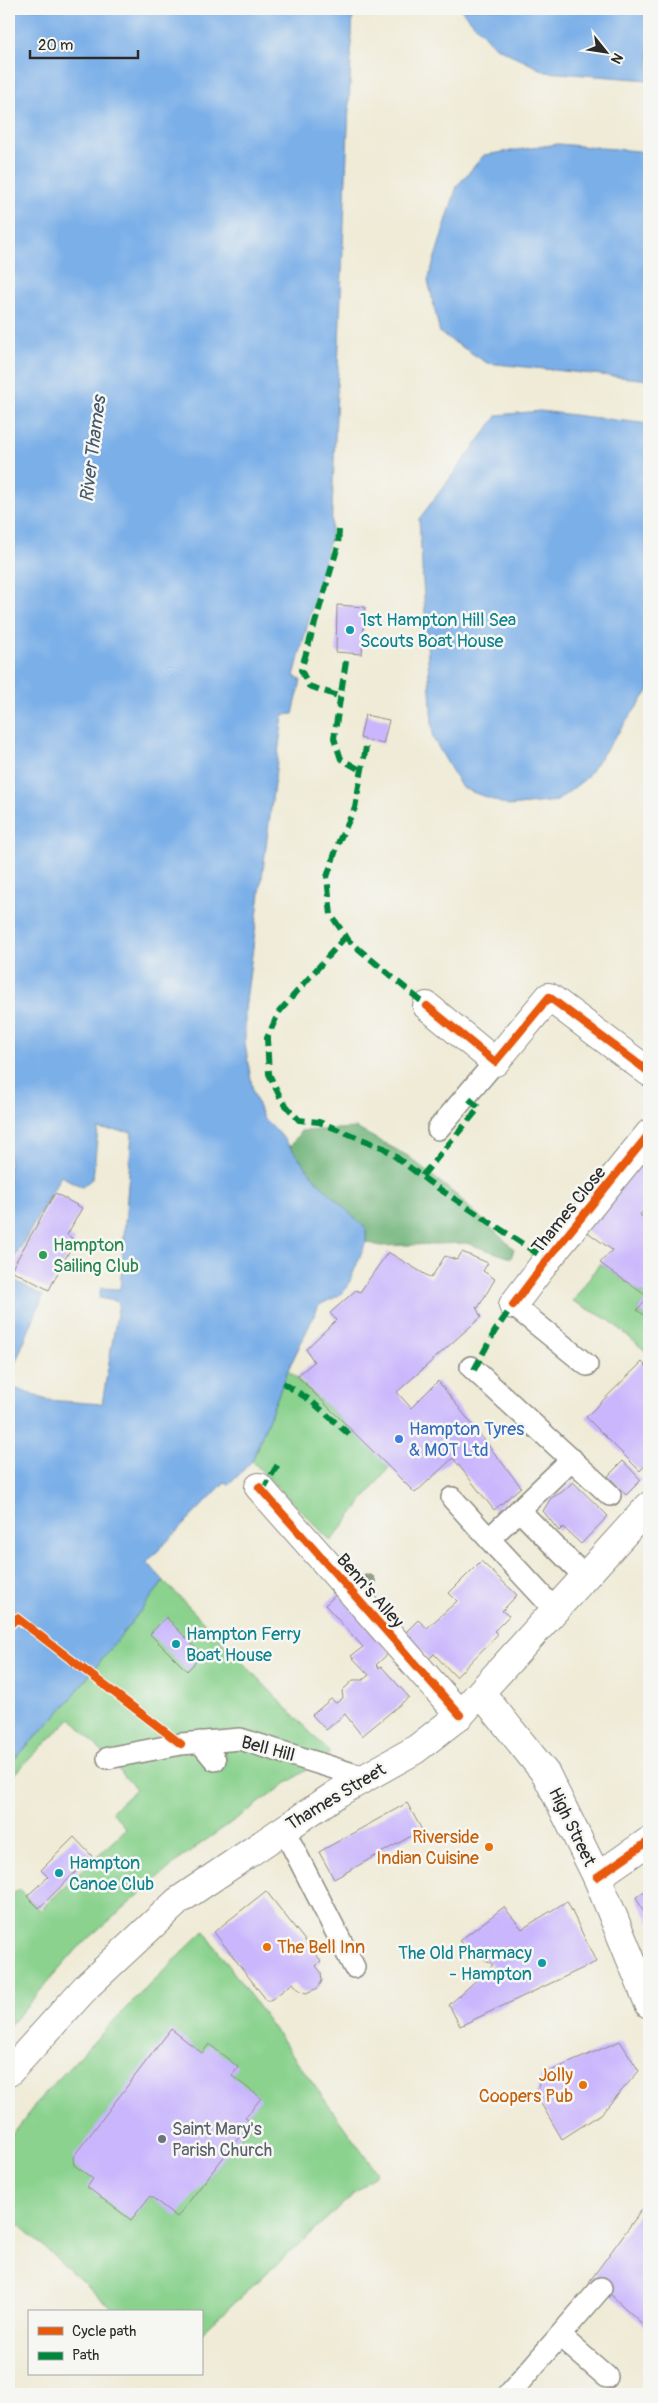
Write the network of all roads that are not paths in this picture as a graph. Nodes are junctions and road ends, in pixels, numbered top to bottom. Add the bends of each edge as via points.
1 (426, 1006) dead end
2 (495, 1062) junction
3 (649, 1072) edge
4 (438, 1129) dead end
5 (649, 1134) edge
6 (513, 1305) joint
7 (587, 1365) dead end
8 (471, 1366) dead end
9 (572, 1459) junction
10 (259, 1487) dead end
11 (610, 1495) dead end
12 (452, 1498) dead end
13 (649, 1506) edge
14 (520, 1511) junction
15 (490, 1539) junction
16 (586, 1577) junction
17 (556, 1611) junction
18 (481, 1693) junction
19 (460, 1715) junction
20 (200, 1742) junction
21 (108, 1758) dead end
22 (215, 1760) dead end
23 (366, 1778) junction
24 (283, 1828) junction
25 (649, 1841) edge
26 (597, 1878) junction
27 (354, 1967) dead end
28 (643, 1974) edge
29 (649, 2004) edge
30 (9, 2072) edge
31 (600, 2288) dead end
32 (560, 2336) junction
33 (607, 2376) dead end
34 (509, 2394) edge

1 - 2 main road
2 - 3 main road via 549,997
2 - 4 lane
5 - 6 main road, Thames Close
6 - 7 lane
8 - 9 lane
9 - 11 lane
9 - 14 lane
10 - 19 main road, Benn's Alley
12 - 15 lane
13 - 16 main road, Thames Street
14 - 15 lane
14 - 16 lane
15 - 17 lane
16 - 17 main road, Thames Street
17 - 18 main road, Thames Street
18 - 19 main road, Thames Street
18 - 26 main road, High Street via 546,1774
19 - 23 main road, Thames Street via 415,1750
20 - 21 lane, Bell Hill
20 - 22 lane
20 - 23 lane, Bell Hill via 240,1738
23 - 24 main road, Thames Street
24 - 27 lane
24 - 30 main road, Thames Street via 178,1902 82,1992
25 - 26 main road
26 - 28 main road, High Street
28 - 29 main road, High Street
31 - 32 lane
32 - 33 lane
32 - 34 lane

